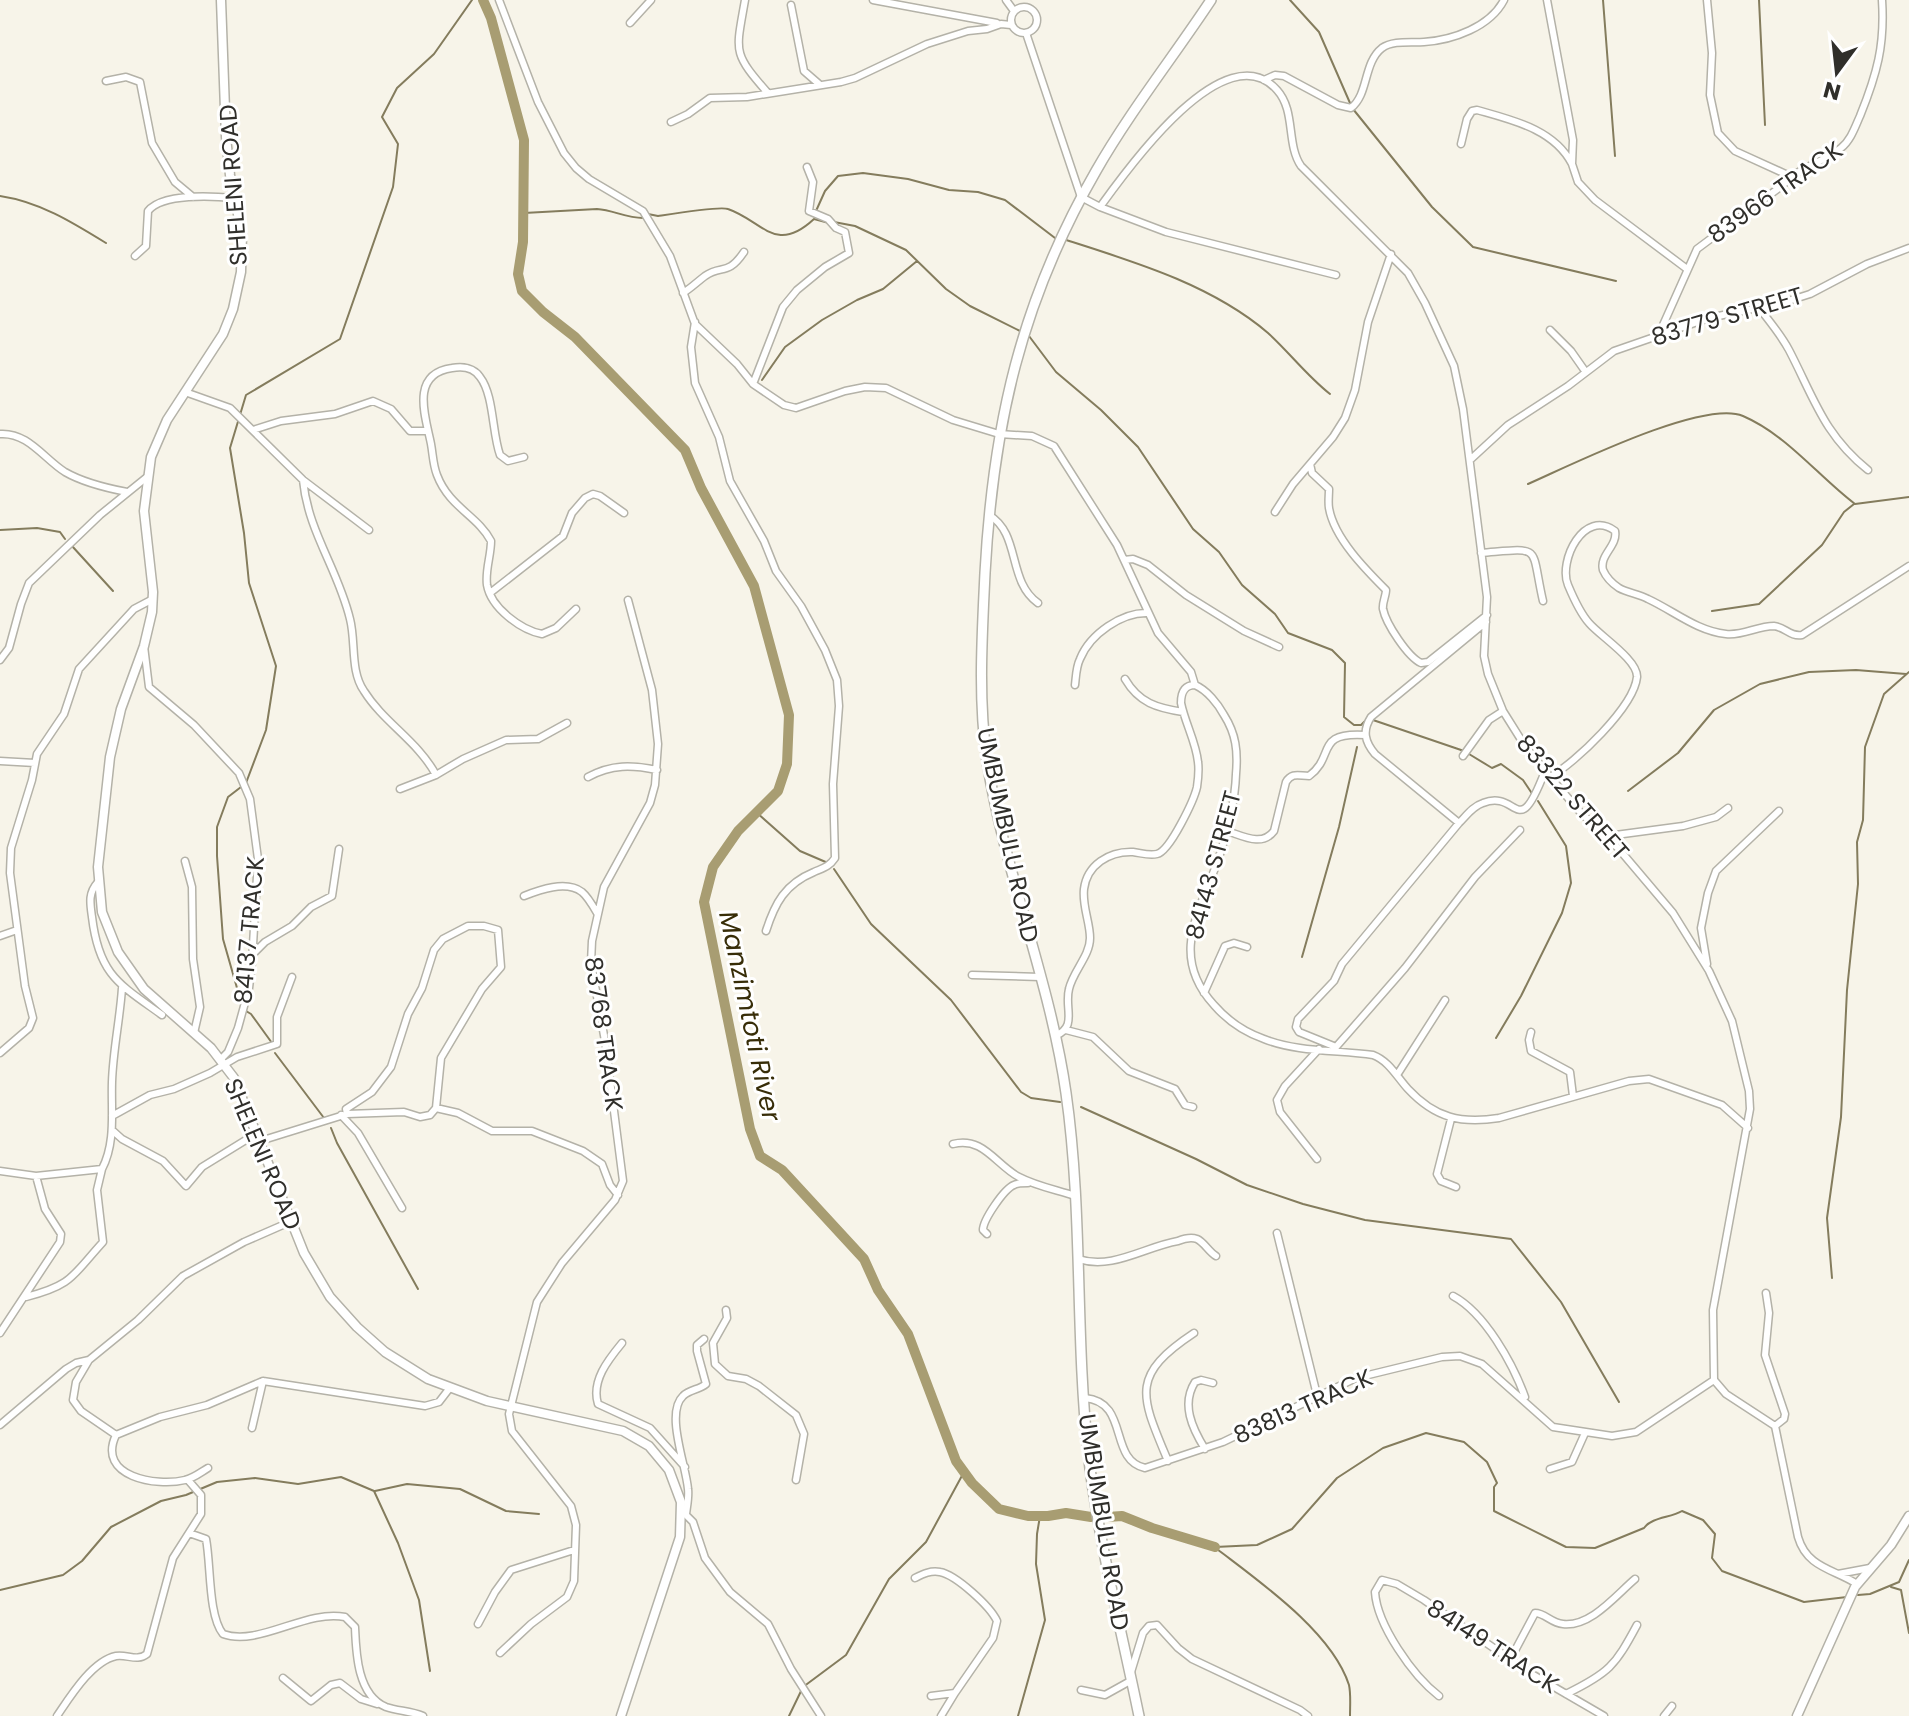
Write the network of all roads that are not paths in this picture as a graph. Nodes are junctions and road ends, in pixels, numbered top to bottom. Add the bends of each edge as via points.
1 (221, 0) edge
2 (499, 0) edge
3 (651, 0) edge
4 (745, 0) edge
5 (873, 0) edge
6 (1006, 0) edge
7 (1211, 0) edge
8 (1504, 0) edge
9 (1547, 0) edge
10 (1707, 0) edge
11 (1882, 0) edge
12 (791, 5) dead end
13 (1014, 11) junction
14 (630, 23) dead end
15 (1001, 24) junction
16 (1011, 25) junction
17 (1026, 33) junction
18 (804, 71) junction
19 (1264, 80) junction
20 (106, 81) dead end
21 (819, 84) junction
22 (800, 87) junction
23 (767, 92) junction
24 (671, 122) dead end
25 (1461, 144) dead end
26 (1572, 164) junction
27 (807, 167) dead end
28 (1790, 176) junction
29 (193, 197) junction
30 (1081, 197) junction
31 (235, 198) junction
32 (1100, 207) junction
33 (1909, 248) edge
34 (744, 252) dead end
35 (1391, 254) junction
36 (135, 256) dead end
37 (1687, 269) junction
38 (1336, 275) dead end
39 (683, 293) junction
40 (1760, 309) junction
41 (695, 322) junction
42 (1550, 330) dead end
43 (1659, 334) junction
44 (1585, 371) junction
45 (753, 384) junction
46 (185, 392) junction
47 (253, 430) junction
48 (428, 431) junction
49 (0, 434) edge
50 (999, 434) junction
51 (524, 457) dead end
52 (1470, 460) junction
53 (1310, 464) junction
54 (1868, 470) dead end
55 (147, 477) junction
56 (303, 480) junction
57 (127, 492) junction
58 (1275, 512) dead end
59 (624, 513) dead end
60 (989, 515) junction
61 (369, 530) dead end
62 (1481, 553) junction
63 (1124, 560) junction
64 (1909, 566) edge
65 (490, 593) junction
66 (153, 599) junction
67 (628, 600) dead end
68 (1543, 601) dead end
69 (1038, 603) dead end
70 (576, 609) dead end
71 (1148, 613) junction
72 (1486, 618) junction
73 (144, 646) junction
74 (1279, 647) dead end
75 (0, 660) edge
76 (1125, 679) dead end
77 (1075, 685) dead end
78 (1195, 685) junction
79 (1503, 711) junction
80 (1183, 712) junction
81 (567, 723) dead end
82 (1365, 735) junction
83 (1463, 756) dead end
84 (0, 761) edge
85 (35, 763) junction
86 (657, 770) junction
87 (1547, 774) junction
88 (436, 775) junction
89 (588, 777) dead end
90 (400, 789) dead end
91 (1728, 808) dead end
92 (1779, 811) dead end
93 (1459, 823) junction
94 (1520, 830) dead end
95 (1227, 831) junction
96 (1608, 836) junction
97 (339, 849) dead end
98 (185, 861) dead end
99 (98, 882) junction
100 (524, 896) dead end
101 (597, 913) junction
102 (17, 930) junction
103 (766, 931) dead end
104 (0, 936) edge
105 (1247, 947) dead end
106 (252, 956) junction
107 (1709, 971) junction
108 (972, 975) dead end
109 (292, 977) dead end
110 (1040, 977) junction
111 (122, 988) junction
112 (1204, 993) junction
113 (1445, 1000) dead end
114 (162, 1015) dead end
115 (1066, 1030) junction
116 (1531, 1032) dead end
117 (194, 1033) junction
118 (1055, 1036) junction
119 (1319, 1049) junction
120 (1336, 1049) junction
121 (0, 1053) edge
122 (223, 1062) junction
123 (1397, 1075) junction
124 (1573, 1096) junction
125 (1193, 1107) dead end
126 (436, 1108) junction
127 (345, 1113) junction
128 (112, 1116) junction
129 (1451, 1119) junction
130 (1748, 1128) junction
131 (112, 1129) junction
132 (259, 1137) junction
133 (953, 1144) dead end
134 (1317, 1159) dead end
135 (102, 1169) junction
136 (0, 1171) edge
137 (36, 1176) junction
138 (1031, 1182) junction
139 (1456, 1187) dead end
140 (618, 1195) junction
141 (1075, 1196) junction
142 (402, 1208) dead end
143 (292, 1221) junction
144 (1277, 1233) dead end
145 (987, 1234) dead end
146 (1216, 1256) dead end
147 (1078, 1259) junction
148 (1766, 1293) dead end
149 (1453, 1296) dead end
150 (26, 1297) junction
151 (726, 1310) dead end
152 (0, 1333) edge
153 (1194, 1333) dead end
154 (704, 1339) dead end
155 (622, 1343) dead end
156 (697, 1355) junction
157 (89, 1360) junction
158 (715, 1364) junction
159 (1714, 1380) junction
160 (263, 1381) junction
161 (1213, 1383) dead end
162 (449, 1389) junction
163 (1317, 1395) junction
164 (1085, 1398) junction
165 (1526, 1401) junction
166 (510, 1406) junction
167 (0, 1425) edge
168 (1775, 1426) junction
169 (252, 1428) dead end
170 (1585, 1433) junction
171 (116, 1435) junction
172 (1205, 1449) junction
173 (1168, 1461) junction
174 (685, 1467) junction
175 (208, 1468) dead end
176 (1550, 1469) dead end
177 (188, 1480) junction
178 (796, 1480) dead end
179 (684, 1513) junction
180 (1909, 1516) edge
181 (189, 1533) junction
182 (574, 1550) junction
183 (1870, 1568) junction
184 (1836, 1574) junction
185 (915, 1578) dead end
186 (1635, 1579) dead end
187 (1857, 1584) junction
188 (478, 1624) dead end
189 (1637, 1625) dead end
190 (500, 1653) dead end
191 (1510, 1660) junction
192 (283, 1678) dead end
193 (1131, 1678) junction
194 (1081, 1690) dead end
195 (955, 1693) junction
196 (1566, 1694) junction
197 (931, 1696) dead end
198 (1439, 1696) dead end
199 (381, 1704) junction
200 (1672, 1706) dead end
201 (57, 1716) edge
202 (423, 1716) edge
203 (621, 1716) edge
204 (821, 1716) edge
205 (941, 1716) edge
206 (1139, 1716) edge
207 (1308, 1716) edge
208 (1604, 1716) edge
209 (1664, 1716) edge
210 (1797, 1716) edge

1 - 31 street, SHELENI ROAD via 226,137
2 - 39 street via 564,153 589,179 643,211 670,256
3 - 14 street
4 - 23 street via 738,51
5 - 15 street
6 - 13 street
7 - 30 main road, UMBUMBULU ROAD
8 - 19 street via 1487,20 1468,31 1382,48 1351,108 1284,76
9 - 26 street via 1573,140
10 - 28 street via 1710,95 1718,133 1735,151
11 - 28 street, 83966 TRACK via 1880,59 1851,135 1841,148
12 - 18 street
13 - 16 street
13 - 17 street via 1025,7 1035,13 1035,27
15 - 16 street
15 - 21 street via 927,44 855,78
16 - 17 street
17 - 30 street
18 - 21 street
18 - 22 street
19 - 32 street via 1238,77 1206,91 1146,148
19 - 35 street, 83322 STREET via 1283,100 1301,166
20 - 29 street via 126,77 140,82 152,143 175,182
21 - 22 street
22 - 23 street
23 - 24 street via 710,98
25 - 26 street via 1467,119 1477,110 1548,136
26 - 37 street via 1588,194
27 - 45 street via 813,182 809,213 845,232 849,251 783,307
28 - 37 street, 83966 TRACK via 1707,239
29 - 31 street
29 - 36 street via 152,206 148,242
30 - 32 street
30 - 50 main road, UMBUMBULU ROAD via 1038,290 1018,348
31 - 46 street, SHELENI ROAD via 243,252 233,309 215,349
32 - 38 street via 1166,232
33 - 40 street, 83779 STREET via 1810,294
34 - 39 street via 728,269 705,275
35 - 52 street, 83322 STREET via 1412,279 1454,366
35 - 53 street via 1368,322 1350,405 1340,428
37 - 43 street, 83966 TRACK
39 - 41 street
40 - 43 street, 83779 STREET
40 - 54 street via 1783,340 1833,436
41 - 45 street, 84143 STREET
41 - 103 street via 695,383 719,437 730,481 837,680 835,858 830,866 784,890
42 - 44 street
43 - 44 street, 83779 STREET via 1614,351
44 - 52 street, 83779 STREET via 1508,425
45 - 50 street, 84143 STREET via 796,408 845,391 886,388 953,420
46 - 47 street via 230,408
46 - 55 street, SHELENI ROAD via 157,439
47 - 48 street via 373,401 391,409 410,431
47 - 56 street
48 - 51 street via 422,407 429,382 446,369 468,368 484,383 500,455 508,461
48 - 65 street via 443,488 491,541
49 - 57 street via 24,439 79,479
50 - 60 main road, UMBUMBULU ROAD
50 - 63 street, 84143 STREET via 1032,436 1059,451
52 - 62 street, 83322 STREET
53 - 58 street
53 - 72 street via 1329,489 1330,512 1347,544 1386,590 1383,609 1414,659 1428,662
55 - 57 street
55 - 66 street, SHELENI ROAD via 145,526
56 - 61 street
56 - 88 street via 316,537 349,615 360,685
57 - 75 street via 29,583 9,648
59 - 65 street via 600,496 585,498 563,536
60 - 69 street via 1006,531 1015,567
60 - 110 main road, UMBUMBULU ROAD via 982,724 993,790
62 - 68 street via 1532,553
62 - 72 street, 83322 STREET
63 - 71 street, 84143 STREET
63 - 74 street via 1148,565 1186,595
64 - 87 street via 1802,635 1774,626 1723,634 1702,629 1615,585 1603,565 1615,531 1601,526 1584,530 1574,544 1568,585 1590,624 1633,663 1637,680 1602,733 1577,758
65 - 70 street via 510,617 542,634
66 - 73 street, SHELENI ROAD
66 - 85 street via 134,609 79,669 64,714 40,746
67 - 86 street, 83768 TRACK via 652,690
71 - 77 street via 1123,617 1090,643 1079,659
71 - 78 street, 84143 STREET
72 - 79 street, 83322 STREET via 1484,656
72 - 82 street via 1371,717
73 - 99 street, SHELENI ROAD via 110,757
73 - 106 street, 84137 TRACK via 149,687 194,725 245,783 258,859
76 - 80 street via 1143,701
78 - 80 street via 1181,695
78 - 95 street, 84143 STREET via 1220,708 1234,732 1236,779
79 - 83 street via 1489,720
79 - 87 street, 83322 STREET
80 - 115 street, 84143 STREET via 1198,762 1196,790 1163,851 1116,854 1088,876 1084,895 1090,940 1071,980
81 - 88 street via 538,739 506,740
82 - 93 street via 1375,754
82 - 95 street via 1337,737 1313,773 1287,780 1269,838 1260,841
84 - 85 street
85 - 102 street via 11,848
86 - 89 street via 616,766
86 - 101 street, 83768 TRACK via 650,803 612,869
87 - 93 street via 1527,808 1485,802
87 - 96 street, 83322 STREET
88 - 90 street
91 - 96 street via 1697,823
92 - 107 street via 1716,871 1701,928
93 - 120 street via 1298,1019 1299,1032
94 - 120 street via 1475,877
95 - 112 street, 84143 STREET via 1191,928 1191,964
96 - 107 street, 83322 STREET via 1673,913
97 - 106 street via 332,896
98 - 117 street via 192,887 200,1007
99 - 111 street via 90,896 95,940 102,961
99 - 117 street, SHELENI ROAD via 102,912 118,952 144,989
100 - 101 street via 574,888
101 - 140 street, 83768 TRACK via 591,963 623,1169
102 - 104 street
102 - 121 street via 33,1018
105 - 112 street via 1225,946
106 - 122 street, 84137 TRACK via 241,1019
107 - 130 street, 83322 STREET via 1739,1047 1750,1101
108 - 110 street
109 - 122 street via 277,1017 277,1044
110 - 118 main road, UMBUMBULU ROAD
111 - 114 street
111 - 128 street
112 - 119 street, 84143 STREET via 1248,1033
113 - 123 street
115 - 118 street
115 - 125 street via 1093,1037 1129,1071 1171,1087
116 - 124 street via 1531,1051 1570,1072
117 - 122 street, SHELENI ROAD
118 - 141 main road, UMBUMBULU ROAD via 1066,1090
119 - 120 street, 84143 STREET
119 - 134 street via 1277,1100 1280,1112
120 - 123 street, 84143 STREET via 1373,1055
122 - 128 street
122 - 132 street, SHELENI ROAD
123 - 129 street, 84143 STREET via 1410,1091
124 - 129 street via 1499,1118
124 - 130 street via 1649,1079 1722,1105
126 - 127 street via 425,1117
126 - 127 street via 441,1058 501,967 498,930 468,926 443,939 434,950 391,1067 372,1092
126 - 140 street via 492,1131 532,1131 569,1145 599,1160
127 - 132 street
127 - 142 street
128 - 131 street
129 - 139 street via 1437,1174
130 - 159 street, 83322 STREET via 1716,1292
131 - 132 street via 163,1161 186,1186 202,1167
131 - 135 street
132 - 143 street, SHELENI ROAD
133 - 138 street via 979,1146
135 - 137 street
135 - 150 street via 97,1190 103,1242 70,1281
136 - 137 street
137 - 150 street via 61,1238
138 - 141 street
138 - 145 street via 1007,1190 984,1222
140 - 166 street via 537,1302
141 - 147 main road, UMBUMBULU ROAD
143 - 157 street via 183,1276
143 - 162 street, SHELENI ROAD via 311,1264 344,1314 385,1352
144 - 163 street
146 - 147 street via 1191,1238 1114,1260
147 - 164 main road, UMBUMBULU ROAD
148 - 168 street via 1765,1355 1785,1414
149 - 165 street via 1469,1307 1500,1347
150 - 152 street
151 - 158 street via 727,1320 713,1343
153 - 173 street via 1157,1361 1147,1382 1149,1413
154 - 156 street via 697,1345
155 - 174 street via 597,1382 598,1404 650,1428
156 - 158 street
156 - 174 street via 705,1386 682,1397 675,1413
157 - 167 street via 66,1369
157 - 171 street via 73,1400
158 - 178 street via 728,1376 766,1391 802,1424
159 - 168 street
159 - 170 street, 83813 TRACK via 1636,1432
160 - 162 street via 425,1406 439,1402
160 - 169 street
160 - 171 street
161 - 172 street via 1195,1382 1188,1401 1193,1428
162 - 166 street, SHELENI ROAD
163 - 165 street, 83813 TRACK via 1371,1373 1460,1356 1482,1364
163 - 172 street, 83813 TRACK
164 - 173 street, 83813 TRACK via 1108,1408 1133,1463 1145,1468
164 - 193 main road, UMBUMBULU ROAD via 1093,1488
165 - 170 street, 83813 TRACK via 1553,1427
166 - 179 street, SHELENI ROAD via 636,1437 669,1470
166 - 182 street via 512,1431 571,1506
168 - 184 street via 1800,1544 1817,1565
170 - 176 street via 1572,1462
171 - 177 street via 116,1463 127,1473 161,1483
172 - 173 street, 83813 TRACK
174 - 179 street via 689,1490
175 - 177 street
177 - 181 street via 201,1503 199,1519
179 - 203 street, SHELENI ROAD
179 - 204 street via 693,1522 705,1558 730,1592 768,1624
180 - 183 street
181 - 199 street via 206,1539 216,1619 223,1634 260,1633 327,1615 352,1620 365,1684
181 - 201 street via 173,1558 147,1654 139,1659 114,1656 98,1666
182 - 188 street via 511,1570
182 - 190 street via 571,1593
183 - 184 street
183 - 187 street
184 - 187 street
185 - 195 street via 946,1574 987,1606 997,1621 993,1638
186 - 191 street via 1582,1622 1560,1624 1535,1613
187 - 210 street
189 - 196 street via 1613,1666
191 - 196 street, 84149 TRACK
191 - 198 street, 84149 TRACK via 1424,1600 1382,1580 1375,1592 1380,1614 1412,1669
192 - 199 street via 309,1700 340,1683 361,1699
193 - 194 street via 1105,1695
193 - 206 main road, UMBUMBULU ROAD
193 - 207 street via 1143,1633 1157,1625 1196,1662
195 - 197 street
195 - 205 street
196 - 208 street, 84149 TRACK
199 - 202 street
200 - 209 street

